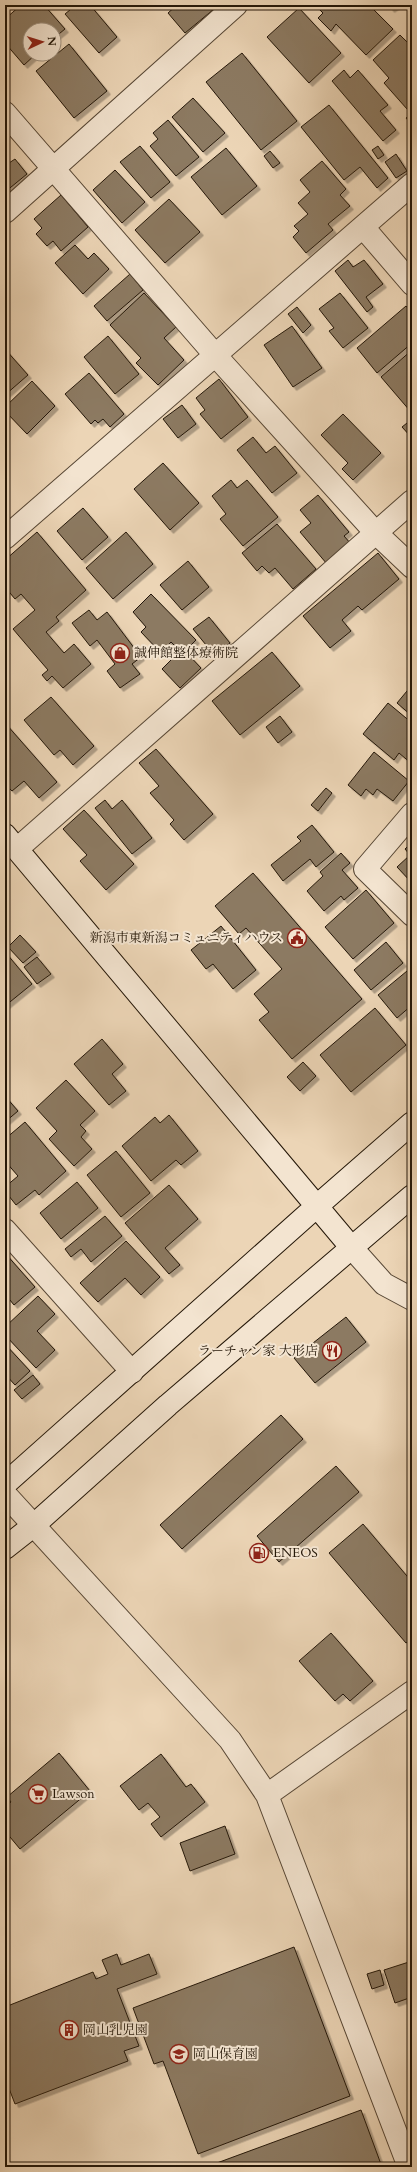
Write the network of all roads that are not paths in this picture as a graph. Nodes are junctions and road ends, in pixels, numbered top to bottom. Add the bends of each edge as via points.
1 (236, 5) edge
2 (5, 113) edge
3 (54, 169) junction
4 (412, 184) edge
5 (5, 212) edge
6 (362, 227) junction
7 (412, 284) edge
8 (216, 356) junction
9 (412, 501) edge
10 (375, 532) junction
11 (5, 538) edge
12 (412, 567) edge
13 (412, 814) edge
14 (11, 842) edge
15 (412, 914) edge
16 (412, 1123) edge
17 (412, 1196) edge
18 (316, 1206) junction
19 (6, 1232) edge
20 (351, 1247) junction
21 (412, 1299) edge
22 (132, 1372) junction
23 (5, 1484) edge
24 (5, 1494) edge
25 (33, 1526) junction
26 (5, 1548) edge
27 (412, 1692) edge
28 (266, 1795) junction
29 (409, 2167) edge

1 - 3 street
2 - 3 street
3 - 5 street
3 - 8 street
4 - 6 street
6 - 7 street
6 - 8 street
8 - 10 street
8 - 11 street
9 - 10 street
10 - 12 street
10 - 14 street
13 - 15 street via 366,869
14 - 18 street
16 - 18 street
17 - 20 street
18 - 20 street
18 - 22 street
19 - 22 street
20 - 21 street via 384,1284
20 - 25 street
22 - 23 street
24 - 25 street
25 - 26 street
25 - 28 street via 230,1740
27 - 28 street
28 - 29 street

